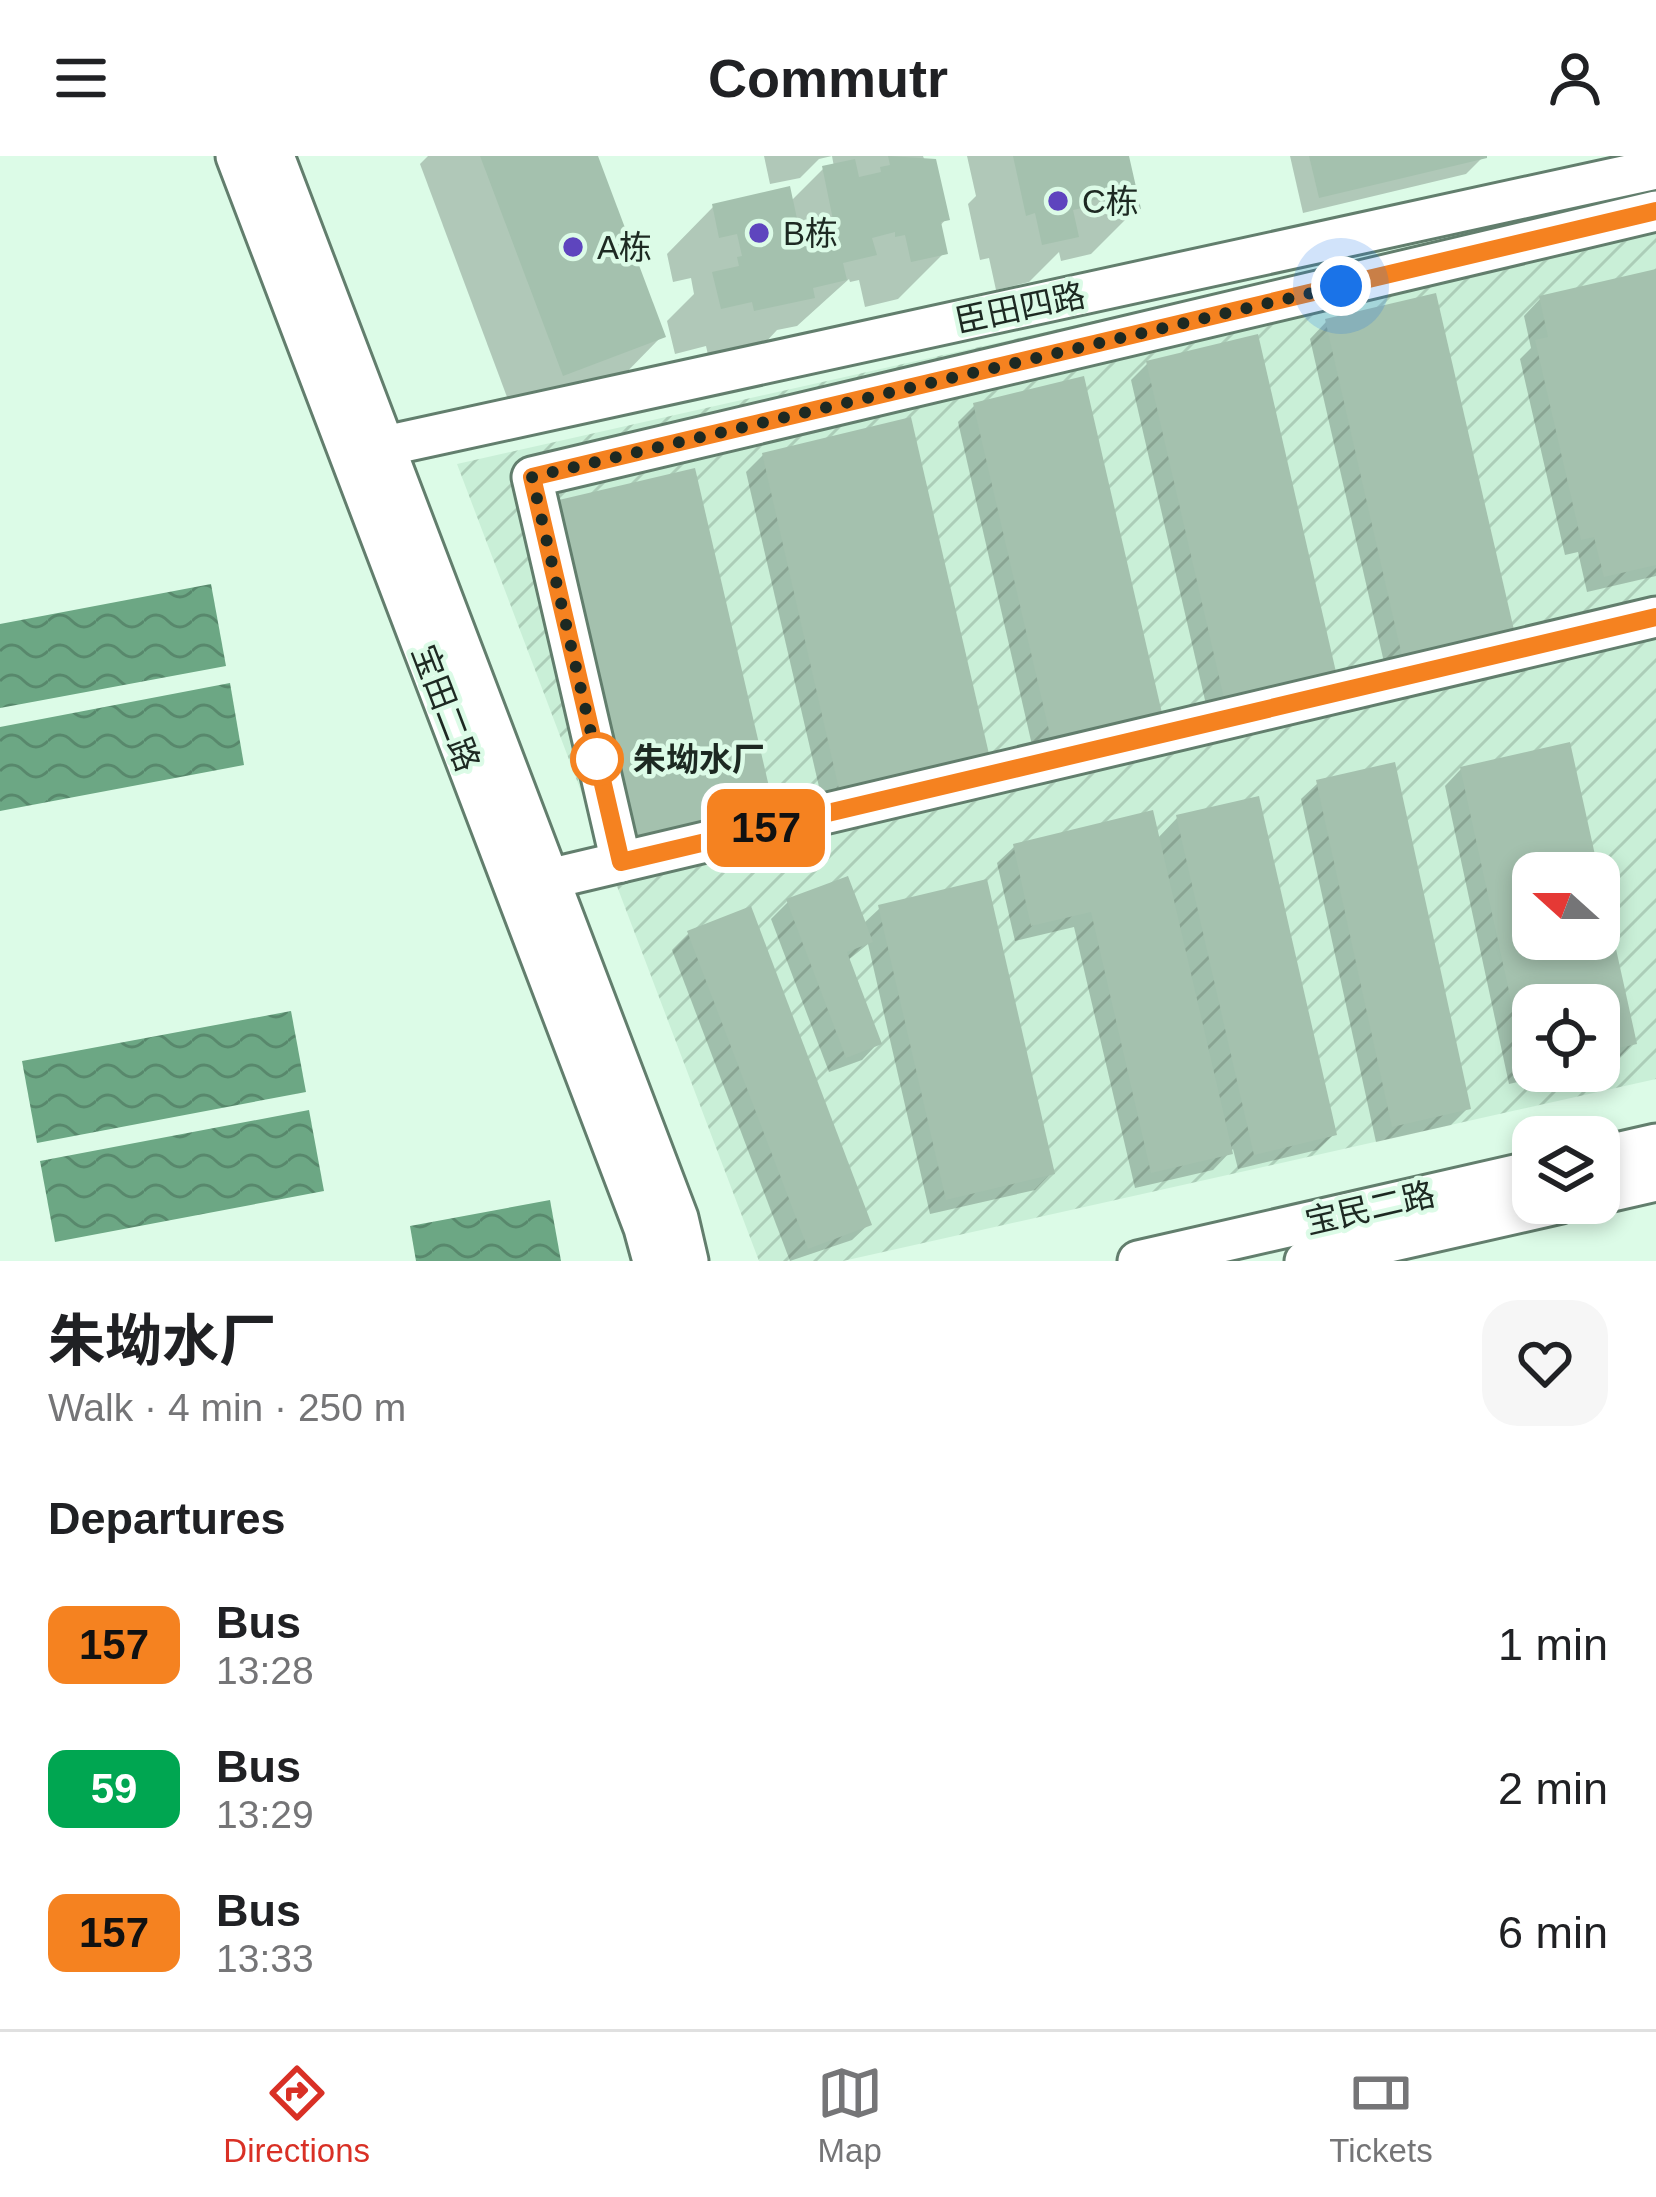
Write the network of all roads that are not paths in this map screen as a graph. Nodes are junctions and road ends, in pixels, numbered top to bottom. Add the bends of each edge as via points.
1 (236, 156) edge
2 (274, 156) edge
3 (1656, 169) edge
4 (1656, 211) edge
5 (385, 446) junction
6 (1656, 617) edge
7 (621, 862) junction
8 (549, 879) junction
9 (1656, 1144) edge
10 (1620, 1152) edge
11 (1512, 1177) edge
12 (1656, 1181) edge
13 (1620, 1189) edge
14 (1512, 1214) edge
15 (652, 1261) edge
16 (688, 1261) edge
17 (1138, 1261) edge
18 (1305, 1261) edge

1 - 15 street, 宝田二路
2 - 5 street, 宝田二路
3 - 5 street, 臣田四路
4 - 7 street via 532,477
5 - 8 street, 宝田二路
6 - 7 street
7 - 8 street
8 - 16 street, 宝田二路
9 - 10 street
11 - 17 street, 宝民二路
12 - 13 street
14 - 18 street, 宝民二路

